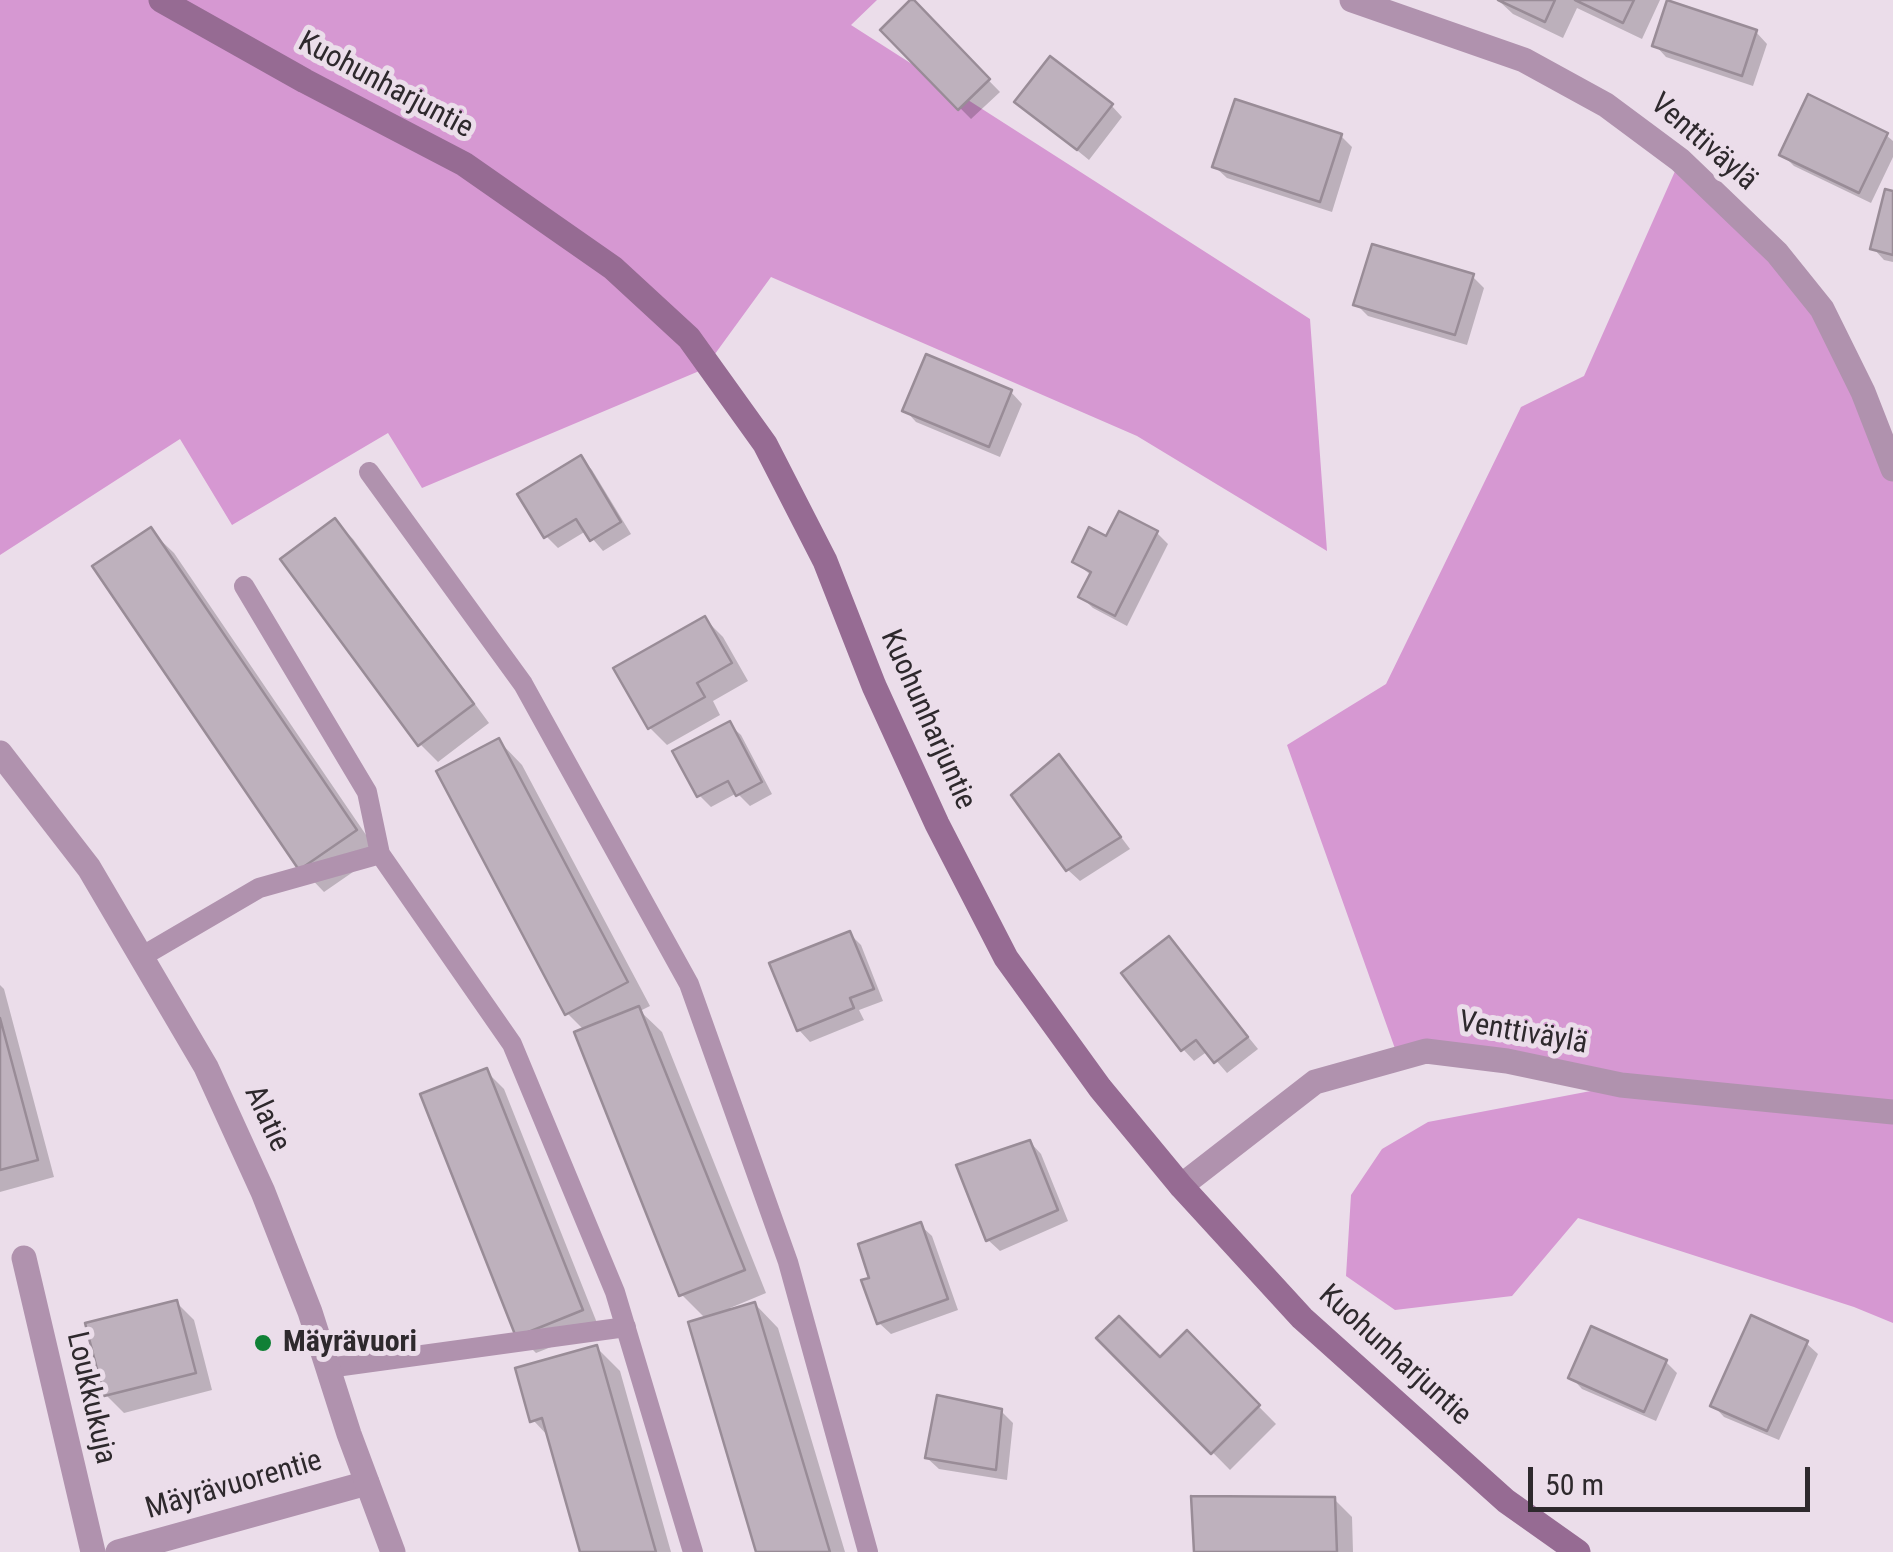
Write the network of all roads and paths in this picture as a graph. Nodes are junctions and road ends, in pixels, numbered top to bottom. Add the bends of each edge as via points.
1 (160, 0) edge
2 (1352, 0) edge
3 (1893, 468) edge
4 (369, 472) dead end
5 (244, 586) dead end
6 (0, 753) edge
7 (380, 854) junction
8 (141, 957) junction
9 (1893, 1112) edge
10 (1181, 1186) junction
11 (24, 1258) dead end
12 (626, 1327) junction
13 (328, 1368) junction
14 (368, 1483) junction
15 (93, 1552) edge
16 (118, 1552) edge
17 (392, 1552) edge
18 (693, 1552) edge
19 (868, 1552) edge
20 (1578, 1552) edge

1 - 10 main road, Kuohunharjuntie via 464,164 613,268 689,338 765,444 824,560 937,824 1006,958
2 - 3 street, Venttiväylä via 1524,60 1606,104 1680,160 1777,253 1822,309
4 - 19 lane via 523,684 689,984 788,1262
5 - 7 lane via 367,792
6 - 8 street, Alatie via 89,868
7 - 8 lane via 259,888
7 - 12 lane via 512,1044
8 - 13 street, Alatie via 206,1067 255,1174
9 - 10 street, Venttiväylä via 1621,1085 1426,1051 1315,1082
10 - 20 main road, Kuohunharjuntie via 1302,1318 1506,1501
11 - 15 street, Loukkukuja
12 - 13 lane
12 - 18 lane
13 - 14 street, Alatie
14 - 16 street, Mäyrävuorentie
14 - 17 street, Alatie

